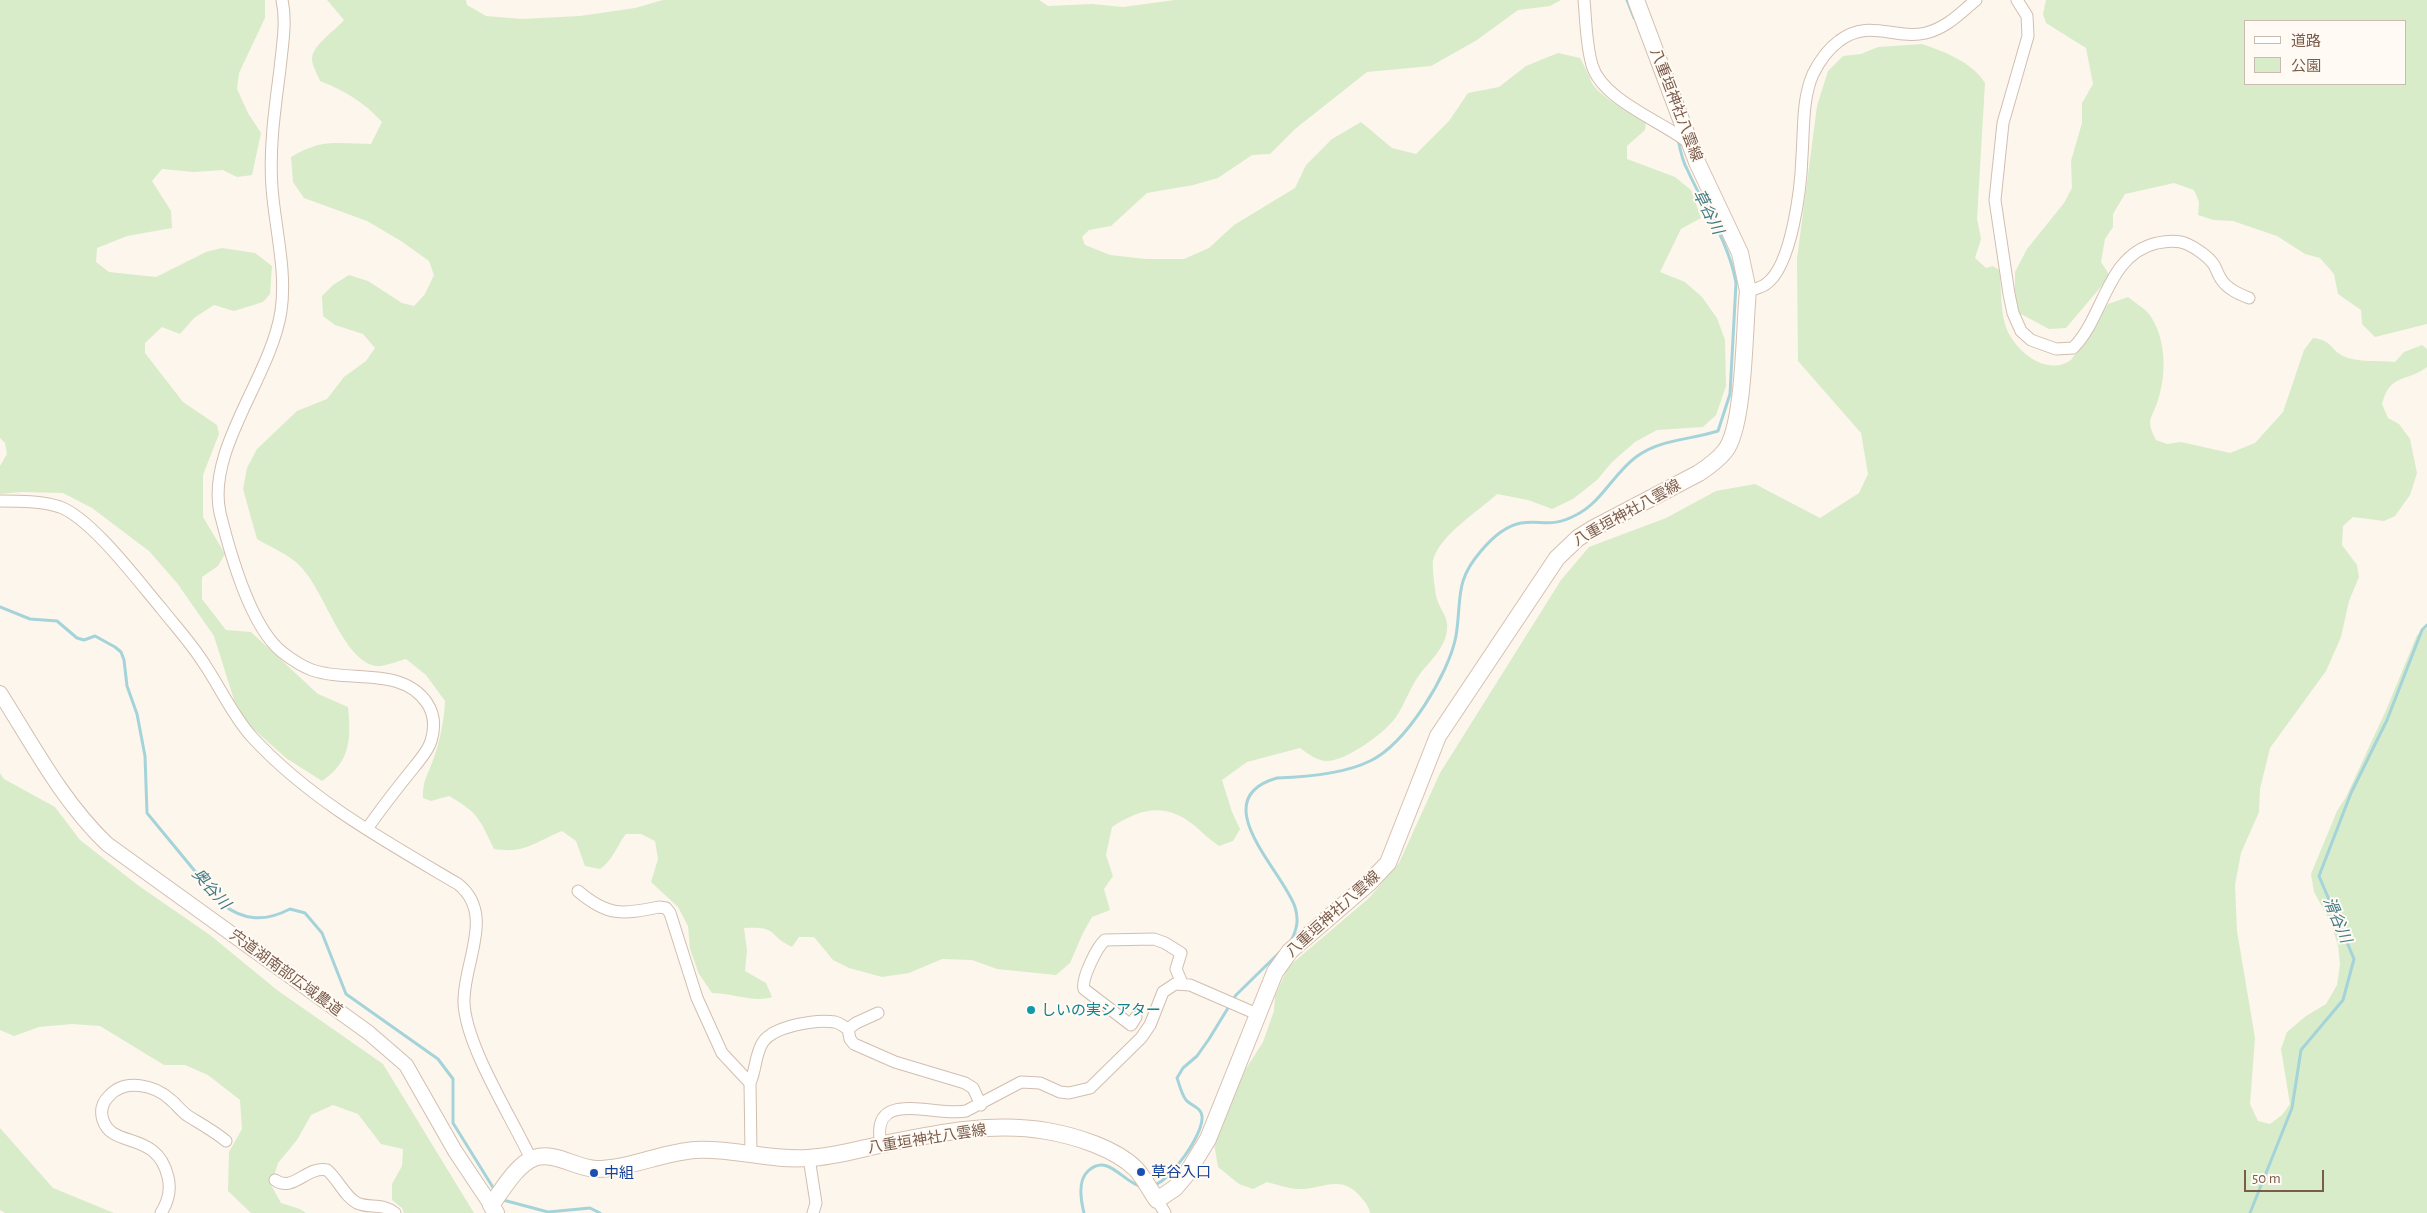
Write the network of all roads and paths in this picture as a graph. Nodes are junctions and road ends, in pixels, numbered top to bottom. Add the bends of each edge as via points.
1 (282, 0) edge
2 (1584, 0) edge
3 (1636, 0) edge
4 (1976, 0) edge
5 (2017, 0) edge
6 (1681, 137) junction
7 (1748, 291) junction
8 (2249, 298) dead end
9 (0, 501) edge
10 (0, 693) edge
11 (367, 829) junction
12 (578, 891) dead end
13 (1182, 983) junction
14 (878, 1013) dead end
15 (1257, 1014) junction
16 (1136, 1017) dead end
17 (848, 1029) junction
18 (750, 1083) junction
19 (980, 1105) junction
20 (226, 1141) dead end
21 (881, 1145) junction
22 (751, 1153) junction
23 (809, 1158) junction
24 (531, 1159) junction
25 (275, 1180) dead end
26 (1155, 1197) edge
27 (494, 1209) edge
28 (161, 1213) edge
29 (395, 1213) edge
30 (812, 1213) edge

1 - 11 street via 284,27 270,160 282,272 281,310 267,358 220,469 220,512 241,580 256,617 270,640 310,669 402,683 421,696 433,715 433,734 425,755 381,807
2 - 6 street via 1587,39 1595,74 1611,92
3 - 6 main road, 八重垣神社八雲線
4 - 7 street via 1943,27 1914,34 1856,30 1827,53 1808,88 1800,178 1784,260 1766,284
5 - 8 street via 2027,16 2028,36 2003,123 1995,200 2009,294 2021,331 2040,345 2056,349 2073,348 2106,289 2128,259 2147,246 2168,241 2196,249 2213,264 2221,280 2235,293
6 - 7 main road, 八重垣神社八雲線 via 1740,253
7 - 15 main road, 八重垣神社八雲線 via 1740,396 1736,422 1726,450 1699,473 1578,538 1557,558 1438,736 1388,863 1290,951 1275,972
9 - 11 street via 59,507 74,515 107,546 196,649 236,717 253,738 325,802
10 - 27 street, 宍道湖南部広域農道 via 68,800 84,822 107,844 369,1033 406,1065
11 - 24 street via 458,884 474,903 476,926 466,981 466,1018 486,1069
12 - 18 street via 595,906 620,913 666,908 697,998 722,1053
13 - 15 street
13 - 16 street via 1176,969 1182,953 1165,942 1154,939 1105,940 1083,982 1084,989 1131,1025
13 - 19 street via 1164,992 1141,1038 1090,1088 1069,1094 1040,1083 1021,1082
14 - 17 street
15 - 26 main road, 八重垣神社八雲線 via 1199,1156 1175,1188
17 - 18 street via 837,1022 826,1022 791,1026 775,1032 757,1052
17 - 19 street via 850,1040 860,1048 965,1083 973,1088
18 - 22 street
19 - 21 street via 956,1113 903,1108 890,1111 880,1124
20 - 28 street via 154,1089 127,1086 118,1088 108,1097 101,1115 107,1129 150,1148 164,1165 170,1185
21 - 23 main road, 八重垣神社八雲線
21 - 26 main road, 八重垣神社八雲線 via 972,1129 1048,1131 1116,1155 1136,1170
22 - 23 main road, 八重垣神社八雲線
22 - 24 main road, 八重垣神社八雲線 via 693,1150 595,1169 552,1157
23 - 30 street via 816,1203
24 - 27 main road via 516,1172
25 - 29 street via 290,1184 315,1170 328,1170 352,1200 388,1208

